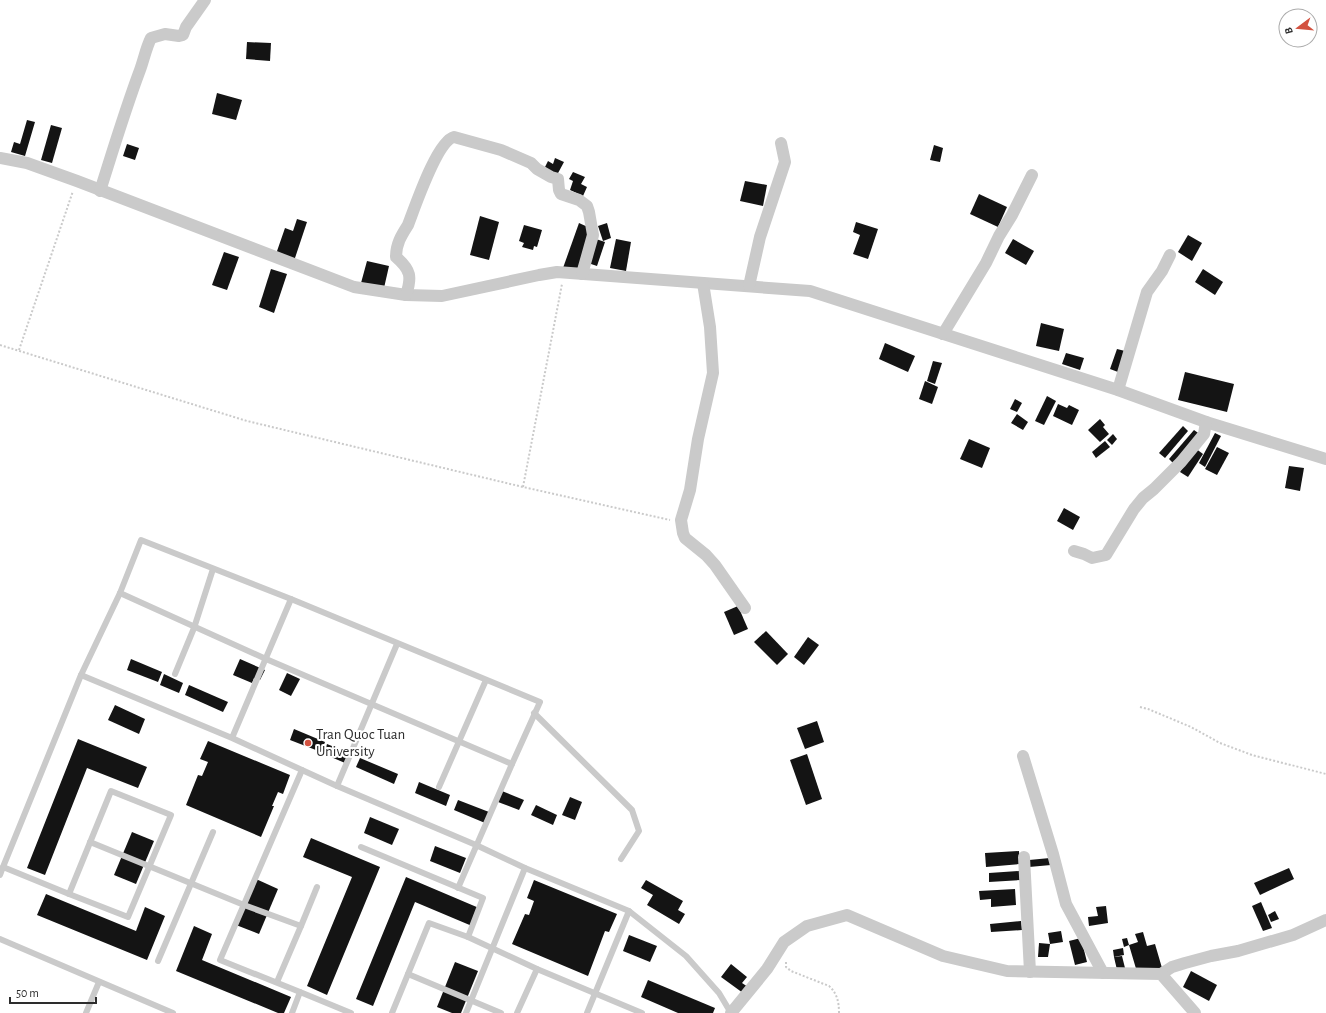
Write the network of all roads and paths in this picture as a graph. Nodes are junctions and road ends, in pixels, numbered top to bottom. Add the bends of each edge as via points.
1 (205, 0) edge
2 (781, 143) dead end
3 (0, 158) edge
4 (1032, 175) dead end
5 (77, 181) junction
6 (100, 191) junction
7 (1170, 256) dead end
8 (564, 273) junction
9 (582, 274) junction
10 (703, 283) junction
11 (749, 286) junction
12 (406, 295) junction
13 (943, 334) junction
14 (0, 345) edge
15 (19, 350) junction
16 (1118, 390) junction
17 (1206, 422) junction
18 (1326, 459) edge
19 (523, 487) junction
20 (681, 523) junction
21 (1074, 551) dead end
22 (213, 569) junction
23 (120, 593) junction
24 (291, 599) junction
25 (744, 608) dead end
26 (194, 628) junction
27 (397, 644) junction
28 (266, 659) junction
29 (175, 674) dead end
30 (81, 675) junction
31 (486, 680) junction
32 (372, 704) junction
33 (1140, 707) dead end
34 (534, 713) junction
35 (232, 738) junction
36 (459, 740) junction
37 (1023, 756) dead end
38 (512, 764) junction
39 (302, 770) junction
40 (1326, 774) edge
41 (337, 786) junction
42 (440, 787) dead end
43 (213, 832) dead end
44 (90, 842) junction
45 (476, 846) junction
46 (361, 847) dead end
47 (1024, 857) dead end
48 (621, 859) dead end
49 (150, 866) junction
50 (4, 867) junction
51 (525, 868) junction
52 (0, 875) edge
53 (191, 883) junction
54 (317, 887) dead end
55 (458, 888) junction
56 (69, 894) junction
57 (244, 905) junction
58 (629, 911) junction
59 (1326, 920) edge
60 (301, 926) junction
61 (468, 937) junction
62 (0, 939) edge
63 (492, 949) junction
64 (789, 957) dead end
65 (158, 961) dead end
66 (537, 969) junction
67 (1030, 972) junction
68 (1103, 973) junction
69 (408, 974) junction
70 (1161, 974) junction
71 (99, 982) junction
72 (277, 982) junction
73 (300, 992) junction
74 (595, 993) junction
75 (471, 1000) junction
76 (86, 1013) edge
77 (173, 1013) edge
78 (292, 1013) edge
79 (351, 1013) edge
80 (392, 1013) edge
81 (466, 1013) edge
82 (501, 1013) edge
83 (517, 1013) edge
84 (587, 1013) edge
85 (642, 1013) edge
86 (731, 1013) edge
87 (839, 1013) edge
88 (1195, 1013) edge

1 - 6 street via 183,35 165,34 152,38 147,47
2 - 11 street via 785,162 760,237
3 - 5 street via 27,163
4 - 13 street via 986,263
5 - 6 street
5 - 15 path
6 - 12 street via 354,287
7 - 16 street via 1147,292
8 - 9 street
8 - 12 street via 539,274 442,296
8 - 19 path
9 - 10 street
9 - 12 street via 593,235 586,206 579,200 561,194 558,179 531,163 501,150 454,137 444,144 435,159 408,225 396,246 396,257 410,275
10 - 11 street
10 - 20 street via 713,373
11 - 13 street via 810,292
13 - 16 street
14 - 15 path
15 - 19 path via 247,421
16 - 17 street
17 - 18 street
17 - 21 street via 1204,434 1181,462 1134,509 1106,555 1092,558
19 - 20 path
20 - 25 street via 685,538 715,565
22 - 23 lane via 141,540
22 - 24 lane
22 - 26 lane
23 - 26 lane
23 - 30 lane
24 - 27 lane
24 - 28 lane
26 - 28 lane
26 - 29 lane
27 - 31 lane
27 - 32 lane
28 - 32 lane
28 - 35 lane
30 - 35 lane
30 - 50 lane
31 - 34 lane via 540,702
31 - 36 lane
32 - 36 lane
32 - 41 lane
33 - 40 path via 1252,755
34 - 38 lane
34 - 48 lane via 632,810 639,832
35 - 39 lane
36 - 38 lane
36 - 42 lane
37 - 68 street via 1066,904
38 - 45 lane
39 - 41 lane
39 - 57 lane
41 - 45 lane
43 - 53 lane
44 - 49 lane
44 - 49 lane via 111,791 171,816
44 - 56 lane
45 - 51 lane
45 - 55 lane
46 - 55 lane
47 - 67 street
49 - 53 lane
49 - 56 lane via 128,917
50 - 52 lane
50 - 56 lane
51 - 58 lane
51 - 63 lane
53 - 57 lane
53 - 65 lane
54 - 60 lane
55 - 61 lane via 483,898
57 - 60 lane
57 - 72 lane via 220,960
58 - 74 lane
58 - 86 lane via 686,956 719,993
59 - 70 street via 1293,935 1172,967
60 - 72 lane
61 - 63 lane
61 - 69 lane via 429,923
62 - 71 lane
63 - 66 lane
63 - 75 lane
64 - 87 path via 785,963 786,967 833,990 838,1001
66 - 74 lane
66 - 83 lane
67 - 68 street
67 - 86 street via 1007,971 943,956 848,915 807,926 784,942
68 - 70 street
69 - 75 lane
69 - 80 lane
70 - 88 street
71 - 76 lane
71 - 77 lane
72 - 73 lane
73 - 78 lane
73 - 79 lane
74 - 84 lane
74 - 85 lane
75 - 81 lane
75 - 82 lane

